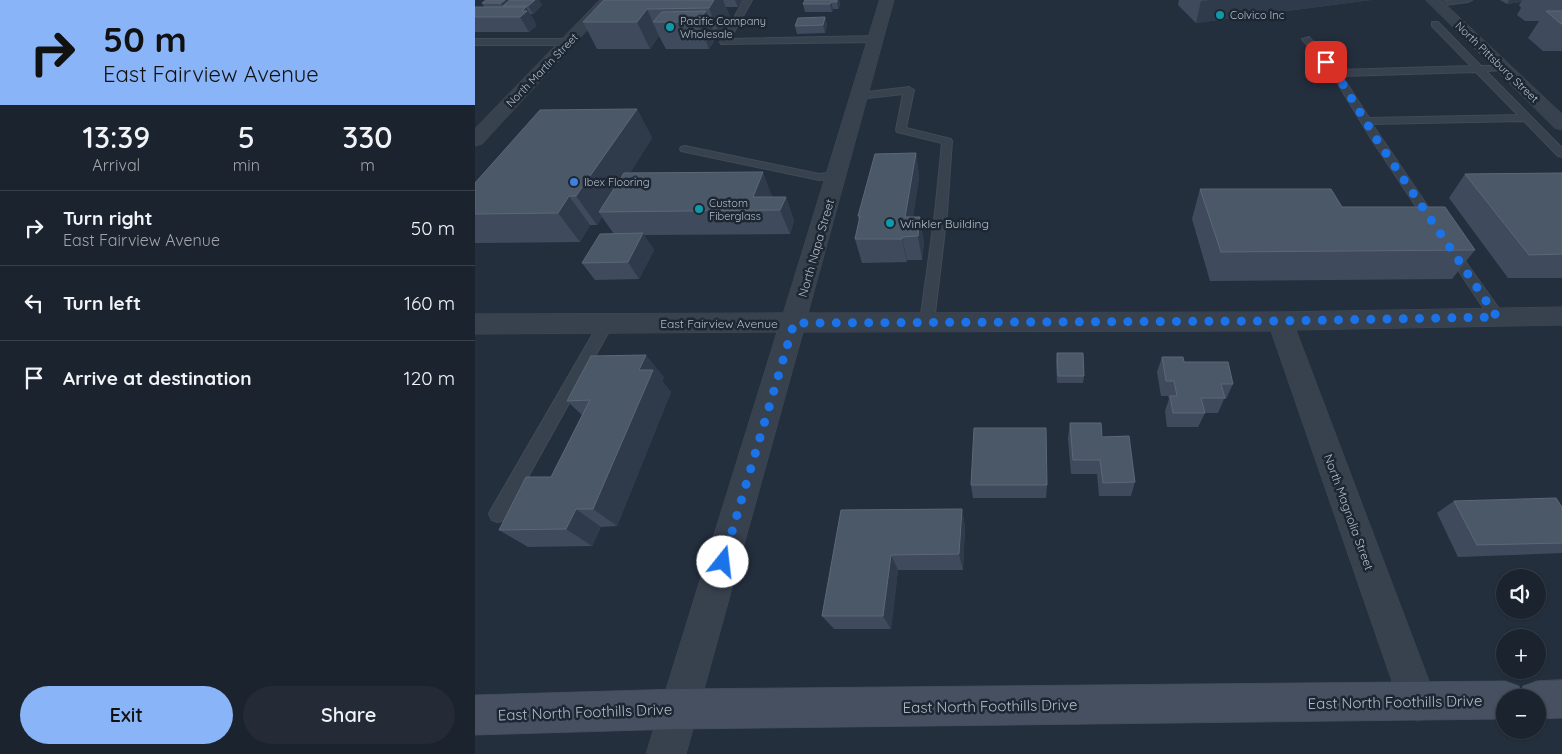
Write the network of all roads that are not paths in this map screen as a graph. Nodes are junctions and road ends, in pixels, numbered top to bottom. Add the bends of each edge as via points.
1 (608, 0) edge
2 (748, 0) edge
3 (887, 0) edge
4 (1468, 0) edge
5 (1435, 2) edge
6 (1435, 24) dead end
7 (1306, 38) dead end
8 (876, 39) junction
9 (475, 42) edge
10 (569, 42) junction
11 (1503, 68) junction
12 (1479, 69) junction
13 (1336, 73) junction
14 (859, 96) junction
15 (1527, 118) junction
16 (1365, 121) junction
17 (1562, 124) edge
18 (475, 140) edge
19 (685, 149) dead end
20 (1562, 154) edge
21 (837, 175) junction
22 (1562, 316) edge
23 (1497, 317) junction
24 (1280, 321) junction
25 (927, 322) junction
26 (794, 323) junction
27 (475, 324) edge
28 (606, 324) junction
29 (498, 514) dead end
30 (1562, 699) edge
31 (1496, 700) edge
32 (1546, 700) edge
33 (1418, 702) junction
34 (679, 709) junction
35 (475, 715) edge
36 (666, 754) edge

1 - 10 street, North Martin Street via 597,17
2 - 8 lane via 723,42
3 - 8 street, North Napa Street
4 - 5 lane
5 - 11 street, North Pittsburg Street
6 - 12 lane
7 - 13 lane
8 - 14 street, North Napa Street
9 - 10 lane
10 - 18 street, North Martin Street
11 - 12 lane
11 - 17 street, North Pittsburg Street
12 - 13 lane
12 - 15 lane
13 - 16 lane
14 - 21 street, North Napa Street
14 - 25 lane via 909,90 901,130 947,141
15 - 16 lane
15 - 20 lane
16 - 23 lane
19 - 21 lane via 819,177
21 - 26 street, North Napa Street
22 - 23 street, East Fairview Avenue
23 - 24 street, East Fairview Avenue
24 - 25 street, East Fairview Avenue
24 - 33 street, North Magnolia Street
25 - 26 street, East Fairview Avenue
26 - 28 street, East Fairview Avenue
26 - 34 street, North Napa Street
27 - 28 street, East Fairview Avenue
28 - 29 lane
30 - 32 main road
31 - 33 main road, East North Foothills Drive
33 - 34 main road, East North Foothills Drive
34 - 35 main road, East North Foothills Drive
34 - 36 street, North Napa Street

